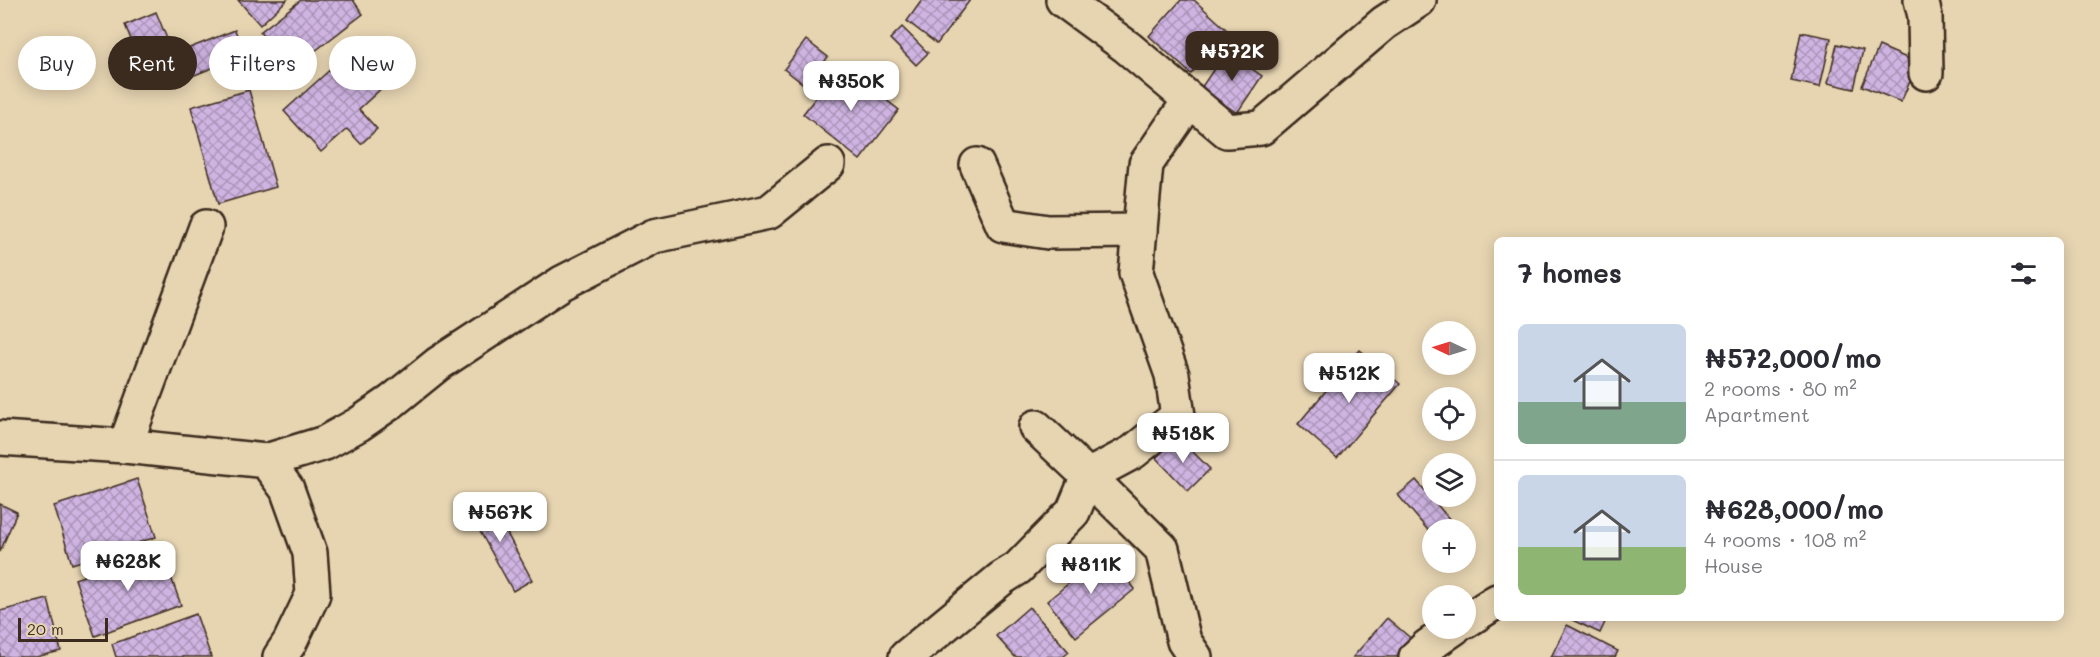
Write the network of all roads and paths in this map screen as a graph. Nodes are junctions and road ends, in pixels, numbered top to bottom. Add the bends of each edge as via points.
1 (1062, 0) edge
2 (1419, 0) edge
3 (1921, 0) edge
4 (1926, 73) dead end
5 (1190, 100) junction
6 (828, 164) dead end
7 (977, 165) dead end
8 (206, 227) dead end
9 (1140, 231) junction
10 (1036, 427) dead end
11 (0, 438) edge
12 (125, 446) junction
13 (266, 460) junction
14 (1088, 476) junction
15 (1494, 603) edge
16 (1476, 615) edge
17 (1438, 639) edge
18 (280, 657) edge
19 (906, 657) edge
20 (1195, 657) edge
21 (1416, 657) edge

1 - 5 street via 1127,46
2 - 5 street via 1384,23 1262,128 1227,131
3 - 4 street
5 - 9 street via 1146,164
6 - 13 street via 769,212 654,236 562,283 438,364 359,424 326,443
7 - 9 street via 1003,225 1048,232
8 - 12 street
9 - 14 street via 1136,273 1173,375 1178,416 1133,452
10 - 14 street
11 - 12 street
12 - 13 street
13 - 18 street via 287,489 310,553 313,594
14 - 19 street via 1073,512 1018,568
14 - 20 street via 1162,549 1184,641
15 - 16 street
17 - 21 street

